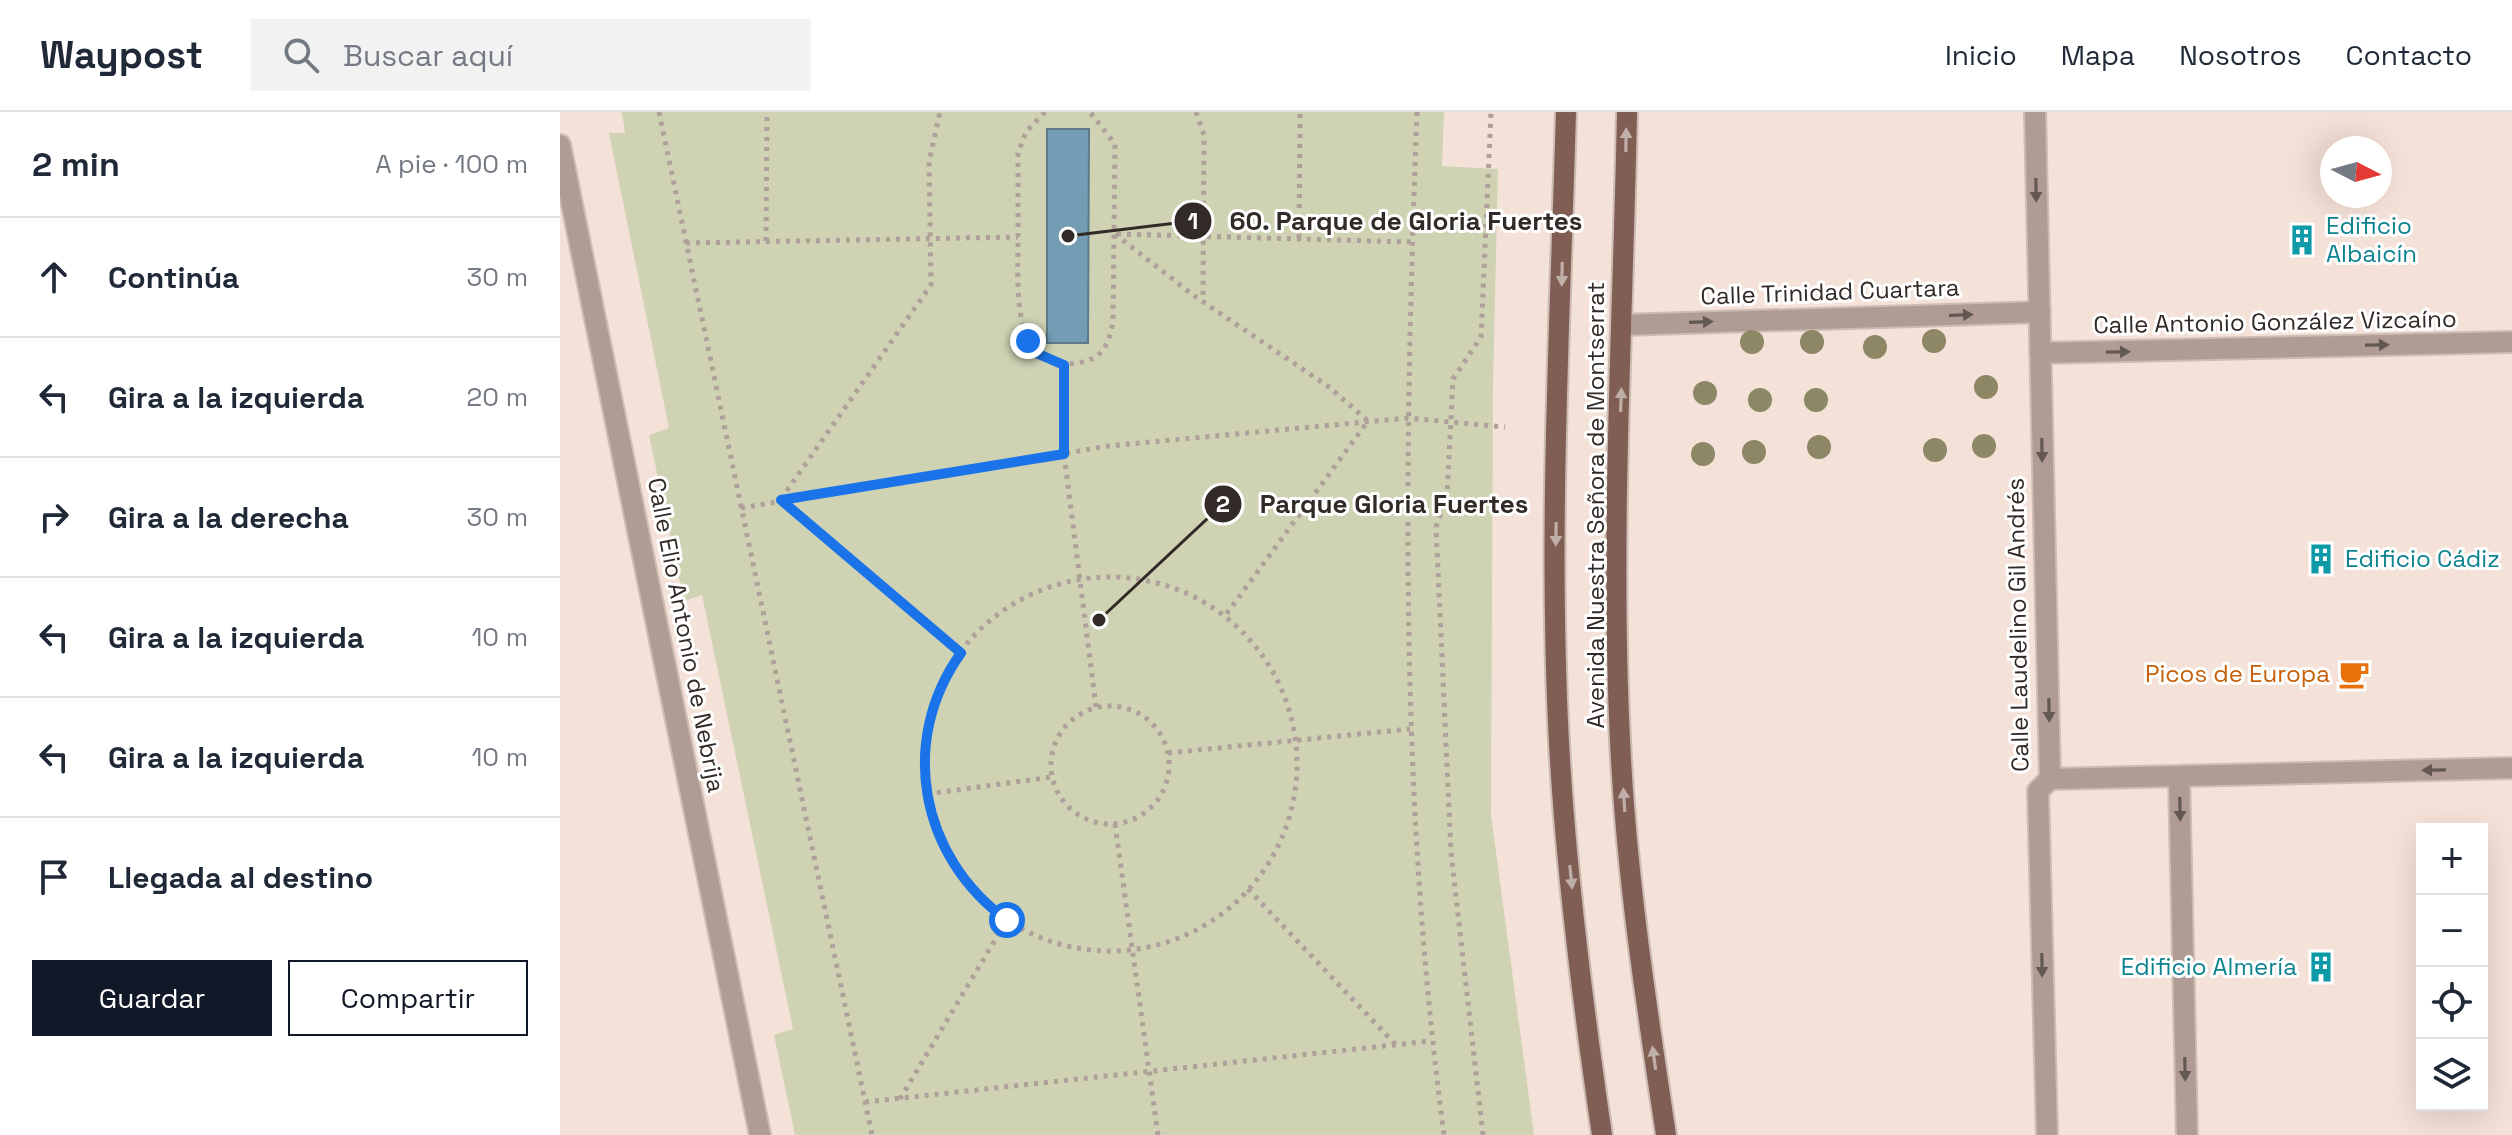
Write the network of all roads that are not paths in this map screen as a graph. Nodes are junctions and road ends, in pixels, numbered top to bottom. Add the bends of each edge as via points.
1 (1566, 112) edge
2 (1627, 112) edge
3 (2035, 112) edge
4 (560, 145) edge
5 (2040, 312) junction
6 (1623, 325) junction
7 (2512, 342) edge
8 (2040, 353) junction
9 (2512, 768) edge
10 (2179, 776) junction
11 (2050, 779) junction
12 (760, 1135) edge
13 (1602, 1135) edge
14 (1666, 1135) edge
15 (2047, 1135) edge
16 (2187, 1135) edge

1 -> 13 main road, Avenida Nuestra Señora de Montserrat via 1556,538 1559,728
6 -> 2 main road, Avenida Nuestra Señora de Montserrat
3 -> 5 street, Calle Laudelino Gil Andrés
4 - 12 street, Calle Elio Antonio de Nebrija
6 -> 5 street, Calle Trinidad Cuartara
5 - 8 street, Calle Laudelino Gil Andrés
14 -> 6 main road, Avenida Nuestra Señora de Montserrat via 1632,908 1620,738 1617,505
8 -> 7 street, Calle Antonio González Vizcaíno
8 -> 11 street, Calle Laudelino Gil Andrés
9 -> 10 street
10 - 11 street
10 -> 16 street
11 -> 15 street, Calle Laudelino Gil Andrés via 2038,791

